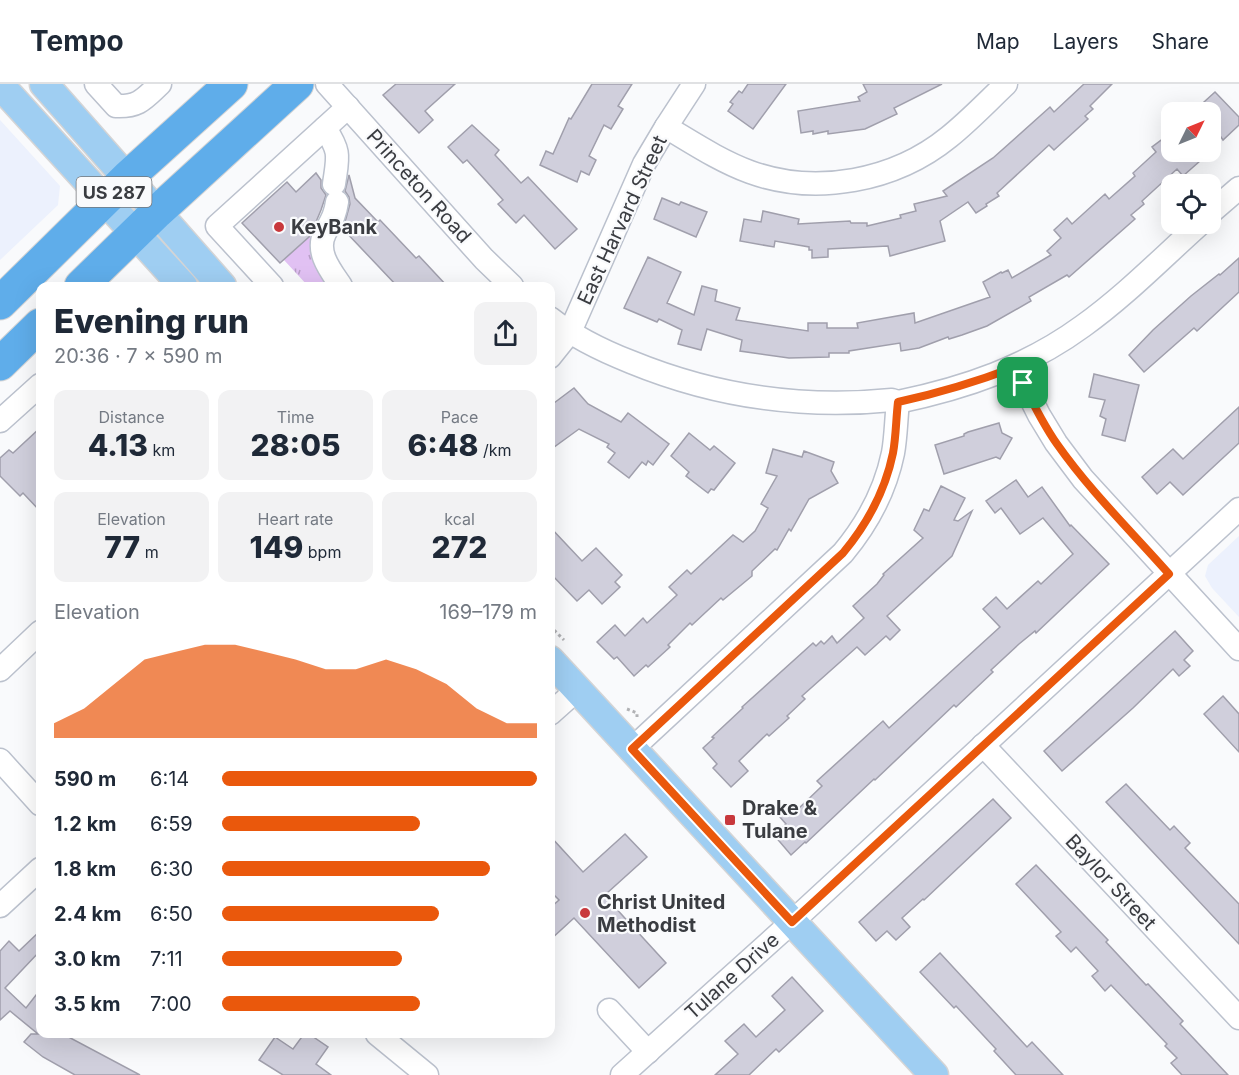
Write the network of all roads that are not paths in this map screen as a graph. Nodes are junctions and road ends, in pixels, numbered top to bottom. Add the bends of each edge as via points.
1 (96, 84) edge
2 (160, 84) edge
3 (231, 84) edge
4 (297, 84) edge
5 (694, 84) edge
6 (1006, 84) edge
7 (0, 85) edge
8 (54, 87) edge
9 (340, 92) edge
10 (666, 127) junction
11 (325, 128) junction
12 (1239, 188) edge
13 (117, 189) junction
14 (1221, 204) edge
15 (146, 223) junction
16 (1189, 234) edge
17 (85, 282) edge
18 (181, 282) edge
19 (217, 282) edge
20 (268, 282) edge
21 (338, 282) edge
22 (508, 282) edge
23 (0, 303) edge
24 (555, 322) edge
25 (36, 329) edge
26 (570, 332) junction
27 (555, 351) edge
28 (0, 364) edge
29 (1015, 367) junction
30 (36, 389) edge
31 (898, 402) junction
32 (0, 421) edge
33 (1239, 510) edge
34 (1169, 574) junction
35 (36, 636) edge
36 (1239, 649) edge
37 (555, 665) edge
38 (0, 670) edge
39 (578, 689) junction
40 (555, 710) edge
41 (983, 745) junction
42 (632, 749) junction
43 (0, 760) edge
44 (36, 800) edge
45 (36, 872) edge
46 (2, 902) edge
47 (792, 922) junction
48 (609, 1010) dead end
49 (1239, 1018) edge
50 (382, 1038) edge
51 (648, 1052) junction
52 (923, 1071) edge
53 (427, 1075) edge
54 (622, 1075) edge

1 - 2 street via 116,106 139,104
3 - 13 highway, US 287
4 - 15 highway, US 287
5 - 10 street, East Harvard Street
6 - 10 street via 949,137 922,156 866,178 834,183 787,181 752,173
7 - 13 main road
8 - 13 main road
9 - 11 street
9 - 22 street, Princeton Road via 484,260
10 - 26 street, East Harvard Street via 644,164
11 - 20 street via 217,226
11 - 21 street via 338,154 335,215 323,236 322,256
12 - 14 street
13 - 15 main road
13 - 23 highway, US 287
15 - 17 highway, US 287
15 - 18 main road
15 - 19 main road
16 - 29 street via 1083,326
24 - 26 street
25 - 28 highway
26 - 27 street, East Harvard Street
26 - 31 street via 656,373 746,396 791,402
29 - 31 street via 942,393
29 - 34 street via 1056,443 1083,479
30 - 32 street
31 - 42 street via 886,481 862,530 843,553
33 - 34 street, Tulane Drive
34 - 36 street
34 - 41 street, Tulane Drive
35 - 38 street
37 - 39 main road
39 - 40 street
39 - 42 main road
41 - 47 street, Tulane Drive
41 - 49 street, Baylor Street
42 - 47 main road
43 - 44 street
45 - 46 street
47 - 51 street, Tulane Drive
47 - 52 main road
48 - 51 street
50 - 53 street
51 - 54 street, Tulane Drive

